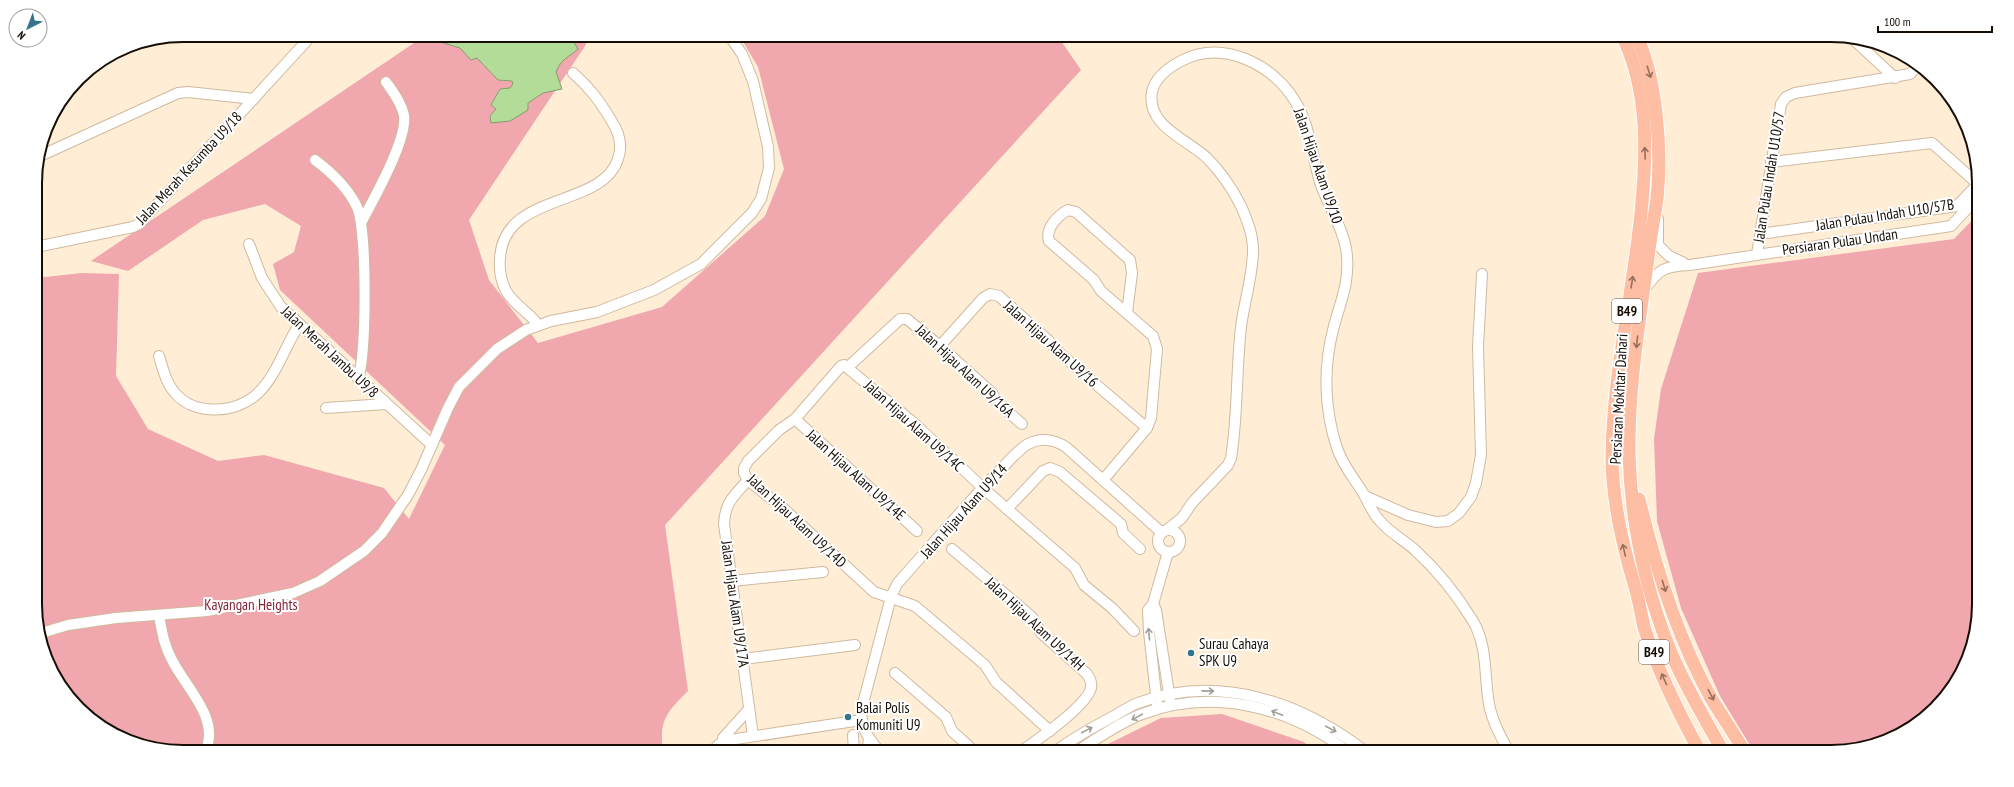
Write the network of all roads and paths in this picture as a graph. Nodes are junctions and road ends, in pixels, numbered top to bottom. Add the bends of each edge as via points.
1 (306, 42) edge
2 (734, 42) edge
3 (1625, 42) edge
4 (1638, 42) edge
5 (1859, 45) edge
6 (1915, 70) edge
7 (573, 73) dead end
8 (1894, 78) junction
9 (386, 82) dead end
10 (254, 99) junction
11 (45, 154) edge
12 (315, 160) dead end
13 (1771, 162) junction
14 (1972, 179) edge
15 (1972, 190) edge
16 (1657, 198) junction
17 (1972, 204) edge
18 (361, 223) junction
19 (1760, 234) junction
20 (248, 244) dead end
21 (42, 245) edge
22 (1758, 254) junction
23 (1690, 265) junction
24 (1482, 274) dead end
25 (1644, 290) junction
26 (1127, 313) junction
27 (907, 319) joint
28 (299, 325) junction
29 (537, 326) junction
30 (940, 346) junction
31 (159, 356) dead end
32 (846, 366) junction
33 (358, 379) junction
34 (386, 404) junction
35 (326, 408) dead end
36 (795, 419) junction
37 (1022, 424) dead end
38 (1147, 428) junction
39 (432, 445) junction
40 (1629, 454) junction
41 (748, 480) junction
42 (1103, 480) junction
43 (983, 488) junction
44 (1365, 496) junction
45 (1007, 509) junction
46 (1182, 518) junction
47 (917, 531) dead end
48 (1164, 531) junction
49 (1180, 538) junction
50 (952, 549) dead end
51 (1140, 549) dead end
52 (1168, 552) junction
53 (823, 572) dead end
54 (732, 581) junction
55 (891, 597) junction
56 (1153, 604) junction
57 (159, 616) junction
58 (1134, 631) dead end
59 (45, 632) edge
60 (855, 645) dead end
61 (742, 659) junction
62 (895, 673) dead end
63 (1169, 695) junction
64 (1156, 698) junction
65 (1171, 706) junction
66 (749, 709) junction
67 (1158, 709) junction
68 (861, 720) junction
69 (1050, 731) junction
70 (753, 736) junction
71 (853, 736) dead end
72 (869, 739) junction
73 (724, 741) junction
74 (207, 745) edge
75 (718, 745) edge
76 (854, 745) edge
77 (869, 745) edge
78 (874, 745) edge
79 (968, 745) edge
80 (1030, 745) edge
81 (1064, 745) edge
82 (1088, 745) edge
83 (1338, 745) edge
84 (1357, 745) edge
85 (1506, 745) edge
86 (1696, 745) edge
87 (1719, 745) edge
88 (1742, 745) edge

1 - 10 street, Jalan Merah Kesumba U9/18
2 - 29 street via 747,63 759,103 769,168 761,199 752,213 700,264 654,290 597,312
86 -> 3 main road, Persiaran Mokhtar Dahari / B49 via 1680,715 1644,627 1624,551 1613,484 1615,408 1637,253 1646,167 1644,116 1638,77
4 -> 16 main road, Persiaran Mokhtar Dahari / B49 via 1650,75 1656,116
5 - 8 street
6 - 8 street, Jalan Pulau Indah U10/57 via 1910,74
7 - 29 street via 596,95 612,122 620,141 621,152 610,175 589,188 527,215 518,222 504,241 500,252 500,264 505,289
8 - 13 street, Jalan Pulau Indah U10/57 via 1795,93 1786,97 1780,104
9 - 18 street via 400,104 404,125 386,174
10 - 11 street via 178,93
10 - 21 street, Jalan Merah Kesumba U9/18 via 139,224
12 - 18 street via 333,173 357,207
13 - 14 street via 1932,143
13 - 19 street, Jalan Pulau Indah U10/57
15 - 19 street, Jalan Pulau Indah U10/57B via 1957,206
16 - 23 street via 1658,245 1669,256
16 - 25 main road, Persiaran Mokhtar Dahari / B49
17 - 22 street, Persiaran Pulau Undan via 1952,226
18 - 33 street via 364,254 363,357
19 - 22 street, Jalan Pulau Indah U10/57
20 - 28 street, Jalan Merah Jambu U9/8 via 271,293
22 - 23 street, Persiaran Pulau Undan
23 - 25 street, Persiaran Pulau Undan via 1662,268
24 - 44 street via 1478,346 1481,455 1471,498 1459,513 1448,521 1436,522 1408,515
25 -> 40 main road, Persiaran Mokhtar Dahari / B49 via 1632,393
26 - 26 street via 1100,291 1094,280 1049,241 1048,230 1064,212 1076,212 1130,260 1132,273
26 - 38 street via 1153,336 1157,349 1151,418
27 - 30 street, Jalan Hijau Alam U9/16A
27 - 32 street, Jalan Hijau Alam U9/14D via 900,319
28 - 31 street via 272,374 258,393 236,406 220,409 197,408 183,400 174,392
28 - 33 street, Jalan Merah Jambu U9/8
29 - 39 street via 526,330 497,349 470,374 459,387
30 - 37 street, Jalan Hijau Alam U9/16A
30 - 38 street, Jalan Hijau Alam U9/16 via 983,298 990,294 999,296 1057,351
32 - 36 street, Jalan Hijau Alam U9/14D via 841,366
32 - 43 street, Jalan Hijau Alam U9/14C via 940,446
33 - 34 street, Jalan Merah Jambu U9/8
34 - 35 street
34 - 39 street, Jalan Merah Jambu U9/8
36 - 41 street, Jalan Hijau Alam U9/14D via 779,430 748,461 744,468
36 - 47 street, Jalan Hijau Alam U9/14E
38 - 42 street
39 - 57 street via 408,495 382,533 364,551 320,581 286,594 207,611
40 - 87 main road, Persiaran Mokhtar Dahari / B49 via 1636,529 1645,573 1670,650
40 -> 88 main road via 1666,593 1687,648 1712,698
41 - 54 street, Jalan Hijau Alam U9/17A via 729,501 725,510 724,524
41 - 55 street, Jalan Hijau Alam U9/14D via 784,509 874,592
42 - 43 street, Jalan Hijau Alam U9/14 via 1066,447 1056,441 1044,440 1029,443 1020,450
42 - 48 street, Jalan Hijau Alam U9/14
43 - 45 street, Jalan Hijau Alam U9/14C
43 - 55 street, Jalan Hijau Alam U9/14 via 897,584
44 - 46 street, Jalan Hijau Alam U9/10 via 1347,471 1337,446 1327,402 1326,363 1344,294 1347,254 1320,180 1303,117 1295,101 1269,73 1241,57 1222,52 1208,52 1194,55 1168,69 1152,90 1152,104 1157,119 1165,128 1191,144 1229,183 1252,234 1253,252 1241,328 1231,458 1228,465 1192,503
44 - 85 street, Jalan Hijau Alam U9/10 via 1370,510 1381,523 1416,551 1452,589 1480,634 1484,648 1489,707
45 - 51 street via 1043,471 1050,468 1060,472 1121,524 1124,533
45 - 58 street, Jalan Hijau Alam U9/14C via 1074,568 1084,585 1112,608
46 - 48 street, Jalan Hijau Alam U9/10
46 - 49 street, Jalan Hijau Alam U9/10 via 1178,529
48 - 49 street via 1175,532
48 - 52 street via 1157,543 1162,550
49 - 52 street via 1176,549
50 - 69 street, Jalan Hijau Alam U9/14H via 1032,617 1041,633 1091,679 1091,688 1087,696
52 - 56 street
53 - 54 street
54 - 61 street, Jalan Hijau Alam U9/17A
55 - 68 street, Jalan Hijau Alam U9/14 via 862,701
55 - 69 street, Jalan Hijau Alam U9/14D via 915,606 985,665 996,682
56 - 63 street
64 -> 56 street via 1148,617 1148,610
57 - 59 street via 116,618 68,625
57 - 74 street via 167,650 209,725
60 - 61 street
61 - 66 street, Jalan Hijau Alam U9/17A
62 - 79 street via 946,717 952,730
63 - 64 street
63 - 65 street
63 -> 84 street via 1203,690 1248,694 1287,705
64 - 67 street
81 -> 64 street via 1138,703
65 - 67 street
83 -> 65 street via 1320,732 1265,709 1238,703 1209,701
66 - 70 street, Jalan Hijau Alam U9/17A
66 - 73 street
67 -> 82 street via 1141,714
68 - 70 street
68 - 72 street, Jalan Hijau Alam U9/14
69 - 80 street, Jalan Hijau Alam U9/14H
70 - 73 street
71 - 76 street
72 - 77 street
72 - 78 street
73 - 75 street

